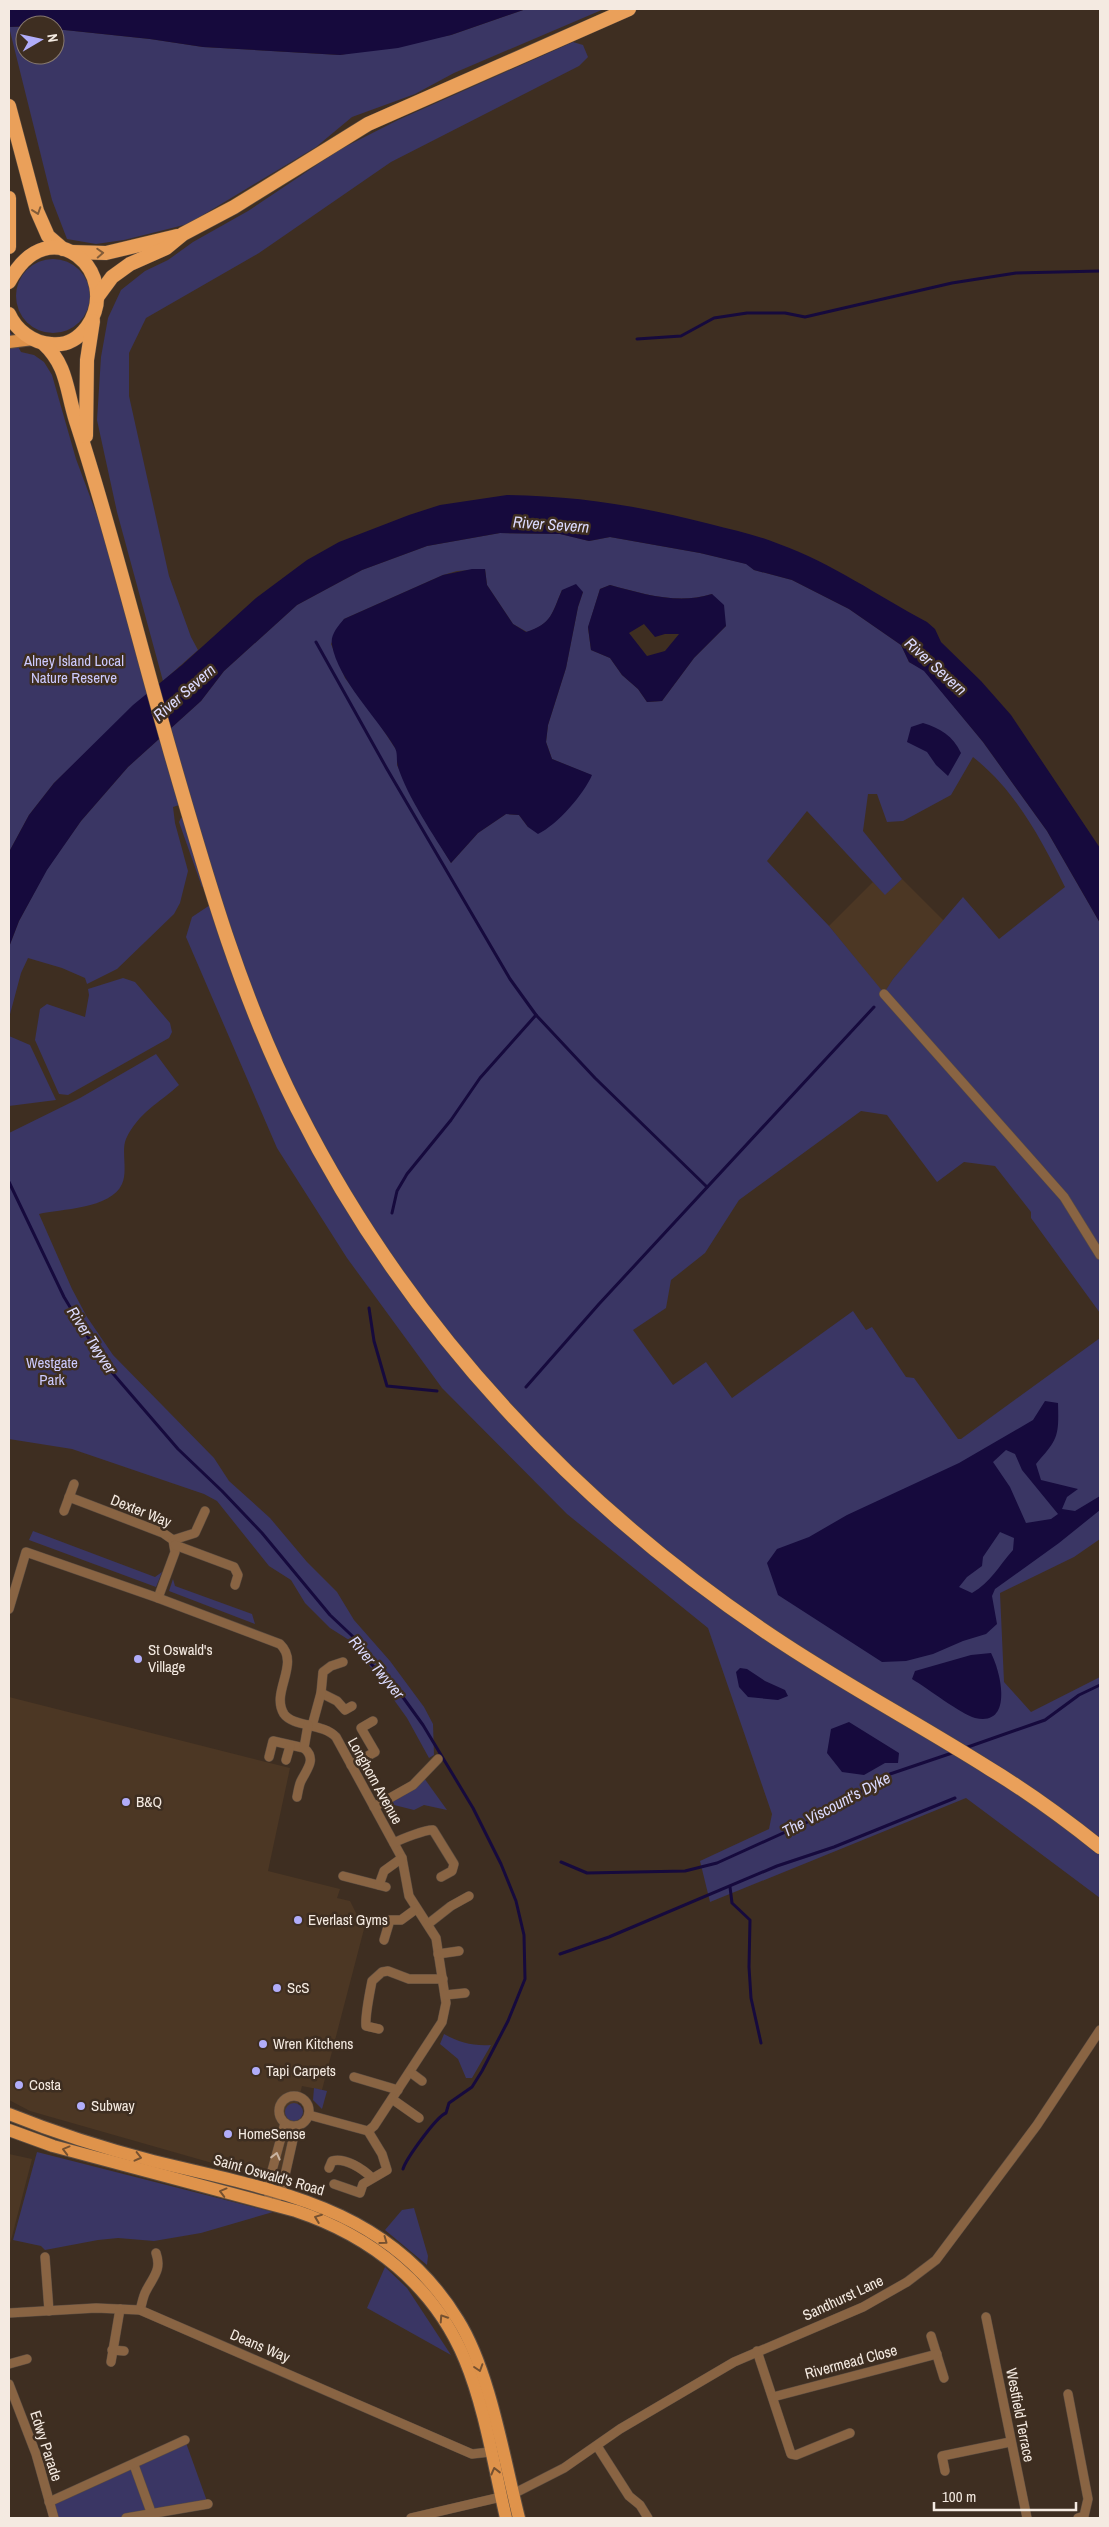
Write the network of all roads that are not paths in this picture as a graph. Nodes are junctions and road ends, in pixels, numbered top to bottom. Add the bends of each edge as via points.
1 (629, 9) edge
2 (9, 106) edge
3 (9, 198) edge
4 (183, 234) junction
5 (9, 247) edge
6 (67, 251) junction
7 (9, 282) edge
8 (98, 296) junction
9 (9, 314) edge
10 (93, 319) junction
11 (38, 341) junction
12 (9, 342) edge
13 (86, 449) junction
14 (884, 994) dead end
15 (1100, 1255) edge
16 (74, 1484) dead end
17 (69, 1497) junction
18 (64, 1511) dead end
19 (205, 1511) dead end
20 (174, 1542) junction
21 (235, 1585) dead end
22 (158, 1598) junction
23 (9, 1609) edge
24 (343, 1662) dead end
25 (321, 1693) junction
26 (352, 1706) dead end
27 (373, 1721) dead end
28 (310, 1725) junction
29 (290, 1746) junction
30 (304, 1748) junction
31 (269, 1757) dead end
32 (438, 1759) dead end
33 (286, 1760) dead end
34 (351, 1765) junction
35 (297, 1797) dead end
36 (374, 1807) junction
37 (394, 1843) junction
38 (1100, 1847) edge
39 (402, 1858) junction
40 (343, 1876) dead end
41 (441, 1877) dead end
42 (469, 1896) dead end
43 (416, 1909) junction
44 (428, 1924) junction
45 (384, 1940) dead end
46 (459, 1951) dead end
47 (438, 1954) junction
48 (443, 1979) junction
49 (464, 1993) dead end
50 (445, 1995) junction
51 (379, 2029) dead end
52 (1100, 2030) edge
53 (410, 2072) junction
54 (354, 2077) dead end
55 (422, 2081) dead end
56 (398, 2090) junction
57 (392, 2099) junction
58 (9, 2114) edge
59 (309, 2115) junction
60 (419, 2118) dead end
61 (285, 2123) junction
62 (296, 2126) junction
63 (9, 2130) edge
64 (368, 2131) junction
65 (329, 2168) dead end
66 (372, 2178) junction
67 (334, 2184) dead end
68 (267, 2189) junction
69 (281, 2193) junction
70 (271, 2204) junction
71 (156, 2253) dead end
72 (45, 2257) dead end
73 (120, 2309) junction
74 (140, 2310) junction
75 (48, 2311) junction
76 (9, 2313) edge
77 (986, 2317) dead end
78 (931, 2336) dead end
79 (112, 2350) junction
80 (124, 2351) dead end
81 (757, 2351) junction
82 (937, 2354) junction
83 (27, 2359) dead end
84 (111, 2362) dead end
85 (9, 2364) edge
86 (944, 2378) dead end
87 (9, 2384) edge
88 (1068, 2394) dead end
89 (773, 2397) junction
90 (850, 2433) dead end
91 (186, 2440) dead end
92 (1010, 2442) junction
93 (597, 2446) junction
94 (490, 2452) junction
95 (134, 2465) junction
96 (945, 2472) dead end
97 (507, 2495) junction
98 (49, 2502) junction
99 (208, 2504) dead end
100 (151, 2512) junction
101 (650, 2516) edge
102 (54, 2518) edge
103 (126, 2518) edge
104 (411, 2518) edge
105 (506, 2518) edge
106 (519, 2518) edge
107 (1027, 2518) edge
108 (1083, 2518) edge

1 - 4 highway via 368,124 234,207
2 -> 6 highway via 37,211 48,236
3 - 5 highway
6 -> 4 highway via 106,253
4 - 8 highway via 166,248 118,272
6 - 7 highway via 50,247 33,252
6 - 8 highway via 90,269
8 - 10 highway
9 - 11 highway via 23,333
10 - 11 highway via 76,339 57,344
10 - 13 highway via 85,394
11 - 12 main road
11 - 13 highway via 54,353 62,367
13 - 38 highway via 170,752 240,980 297,1110 359,1220 443,1338 555,1461 705,1589 783,1643 992,1770
14 - 15 street via 1064,1197
16 - 17 street
17 - 18 street
17 - 20 street, Dexter Way via 163,1532
19 - 20 street via 195,1533
20 - 21 street via 234,1567 238,1575
20 - 22 street, Dexter Way via 175,1552
22 - 23 street, Longhorn Avenue via 26,1552
22 - 28 street, Longhorn Avenue via 286,1649 288,1661 280,1703 288,1718
24 - 25 street via 323,1672
25 - 26 street via 337,1701 344,1710
25 - 28 street
27 - 34 street via 361,1728 375,1752
28 - 30 street
28 - 34 street, Longhorn Avenue via 331,1732
29 - 30 street
29 - 31 street via 273,1741
29 - 33 street
30 - 35 street via 311,1759
32 - 36 street via 413,1785
34 - 36 street, Longhorn Avenue
36 - 37 street, Longhorn Avenue
37 - 39 street, Longhorn Avenue
37 - 41 street via 408,1835 416,1836 433,1830 454,1864 452,1871
39 - 40 street via 384,1872 382,1886
39 - 43 street, Longhorn Avenue via 409,1896
42 - 44 street
43 - 44 street, Longhorn Avenue
43 - 45 street via 401,1920 390,1920
44 - 47 street, Longhorn Avenue via 436,1938
46 - 47 street
47 - 48 street, Longhorn Avenue
48 - 50 street, Longhorn Avenue
48 - 51 street via 409,1979 382,1972 372,1981 365,2019 366,2026
49 - 50 street
50 - 53 street, Longhorn Avenue via 442,2022
52 - 81 street, Sandhurst Lane via 1037,2125 936,2260 907,2282 863,2307
53 - 55 street
53 - 56 street, Longhorn Avenue
54 - 56 street
56 - 57 street, Longhorn Avenue
57 - 60 street
57 - 64 street, Longhorn Avenue
58 -> 68 main road, Saint Oswald's Road via 89,2144
59 - 61 street via 306,2102 298,2097 289,2097 280,2106 280,2115
59 - 62 street
59 - 64 street
61 - 62 street
68 -> 61 street
62 - 69 street
70 -> 63 main road, Saint Oswald's Road via 53,2146
64 - 66 street via 382,2154 387,2170
65 - 66 street via 336,2160 361,2167
66 - 67 street via 363,2184 360,2193
68 - 69 main road, Saint Oswald's Road
68 - 70 street
69 - 70 street
69 -> 97 main road, Saint Oswald's Road via 330,2210 380,2237 405,2257 440,2294 459,2320 475,2354 487,2393
94 -> 70 main road, Saint Oswald's Road via 465,2360 443,2319 414,2282 374,2247 349,2232 321,2219
71 - 74 street via 157,2275 144,2293
72 - 75 street
73 - 74 street, Deans Way
73 - 75 street, Deans Way
73 - 79 street
74 - 94 street, Deans Way via 472,2454
75 - 76 street, Deans Way
77 - 92 street, Westfield Terrace
78 - 82 street
79 - 80 street
79 - 84 street
81 - 89 street
81 - 93 street, Sandhurst Lane via 620,2429
82 - 86 street
82 - 89 street, Rivermead Close
83 - 85 street
87 - 98 street, Edwy Parade via 36,2454
88 - 108 street via 1088,2499
89 - 90 street via 791,2454 796,2455
91 - 95 street
92 - 96 street via 942,2456
92 - 107 street, Westfield Terrace
93 - 97 street, Sandhurst Lane via 564,2468
93 - 101 street via 629,2496
97 -> 94 main road, Saint Oswald's Road
95 - 98 street
95 - 100 street
97 - 104 street, Sandhurst Lane
97 - 105 main road, Saint Oswald's Road
97 - 106 main road, Saint Oswald's Road
98 - 102 street, Edwy Parade
99 - 100 street
100 - 103 street

